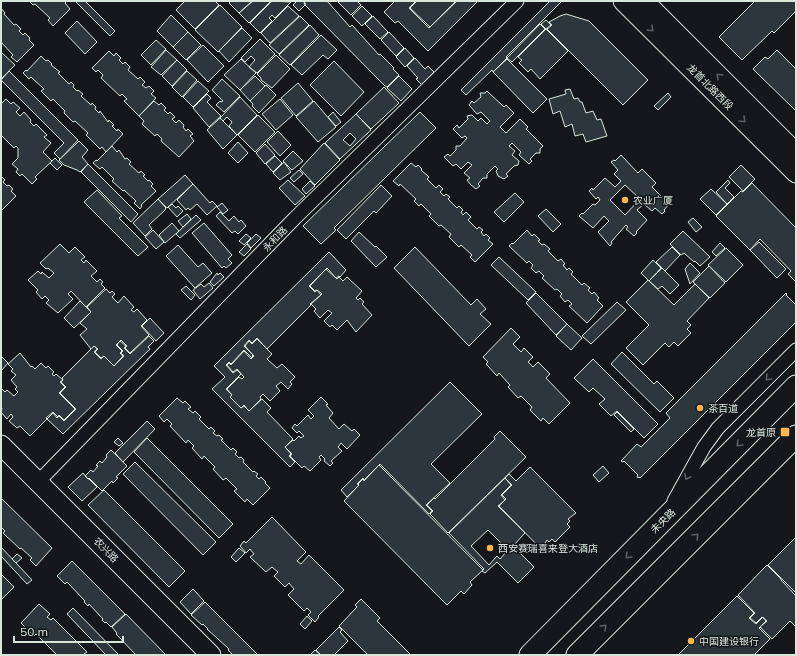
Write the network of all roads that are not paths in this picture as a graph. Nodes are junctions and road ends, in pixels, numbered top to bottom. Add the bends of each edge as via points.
1 (517, 1) edge
2 (623, 1) edge
3 (644, 1) edge
4 (796, 153) edge
5 (796, 173) edge
6 (796, 350) edge
7 (796, 386) edge
8 (796, 436) edge
9 (1, 445) edge
10 (38, 482) junction
11 (655, 528) junction
12 (211, 655) edge
13 (530, 655) edge
14 (576, 655) edge

1 - 10 street, 永和路 via 295,218
2 -> 5 street, 龙首北路西段
4 -> 3 street, 龙首北路西段
6 -> 11 street via 718,428
7 -> 11 main road, 未央路
14 -> 8 main road
9 - 10 street, 农兴路
10 - 12 street, 农兴路
11 -> 13 main road, 未央路

